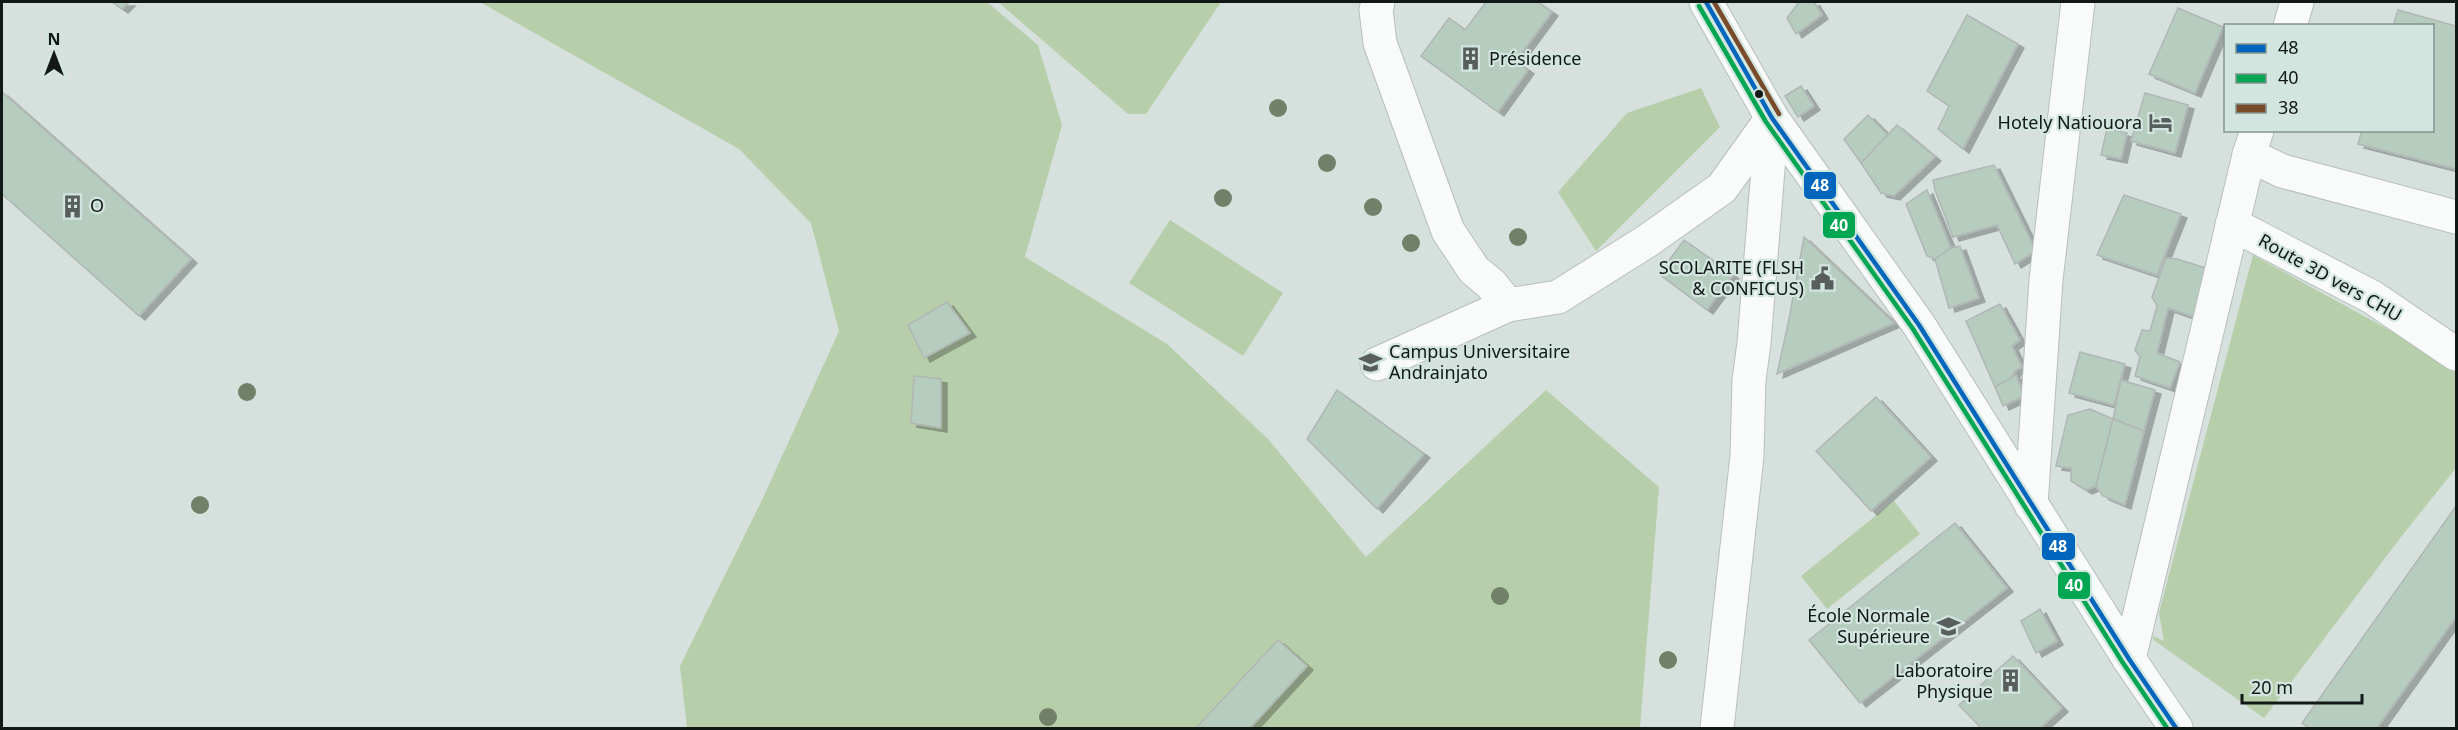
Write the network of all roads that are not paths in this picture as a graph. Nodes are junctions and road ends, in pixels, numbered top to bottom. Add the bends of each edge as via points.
1 (1378, 2) edge
2 (1706, 2) edge
3 (2078, 2) edge
4 (2297, 2) edge
5 (2291, 24) edge
6 (1772, 118) junction
7 (2253, 143) edge
8 (2457, 217) edge
9 (2232, 224) junction
10 (1508, 305) junction
11 (2457, 354) edge
12 (1377, 364) dead end
13 (2031, 505) junction
14 (2129, 659) junction
15 (1717, 729) edge
16 (2176, 729) edge

1 - 10 street via 1380,43 1448,231 1474,270
2 - 6 street
3 - 13 street via 2046,280
4 - 5 street
6 - 10 street via 1722,188 1558,297
6 - 13 street via 1919,325
6 - 15 street via 1749,380 1747,456
7 - 8 street via 2282,171
7 - 9 street
9 - 11 street, Route 3D vers CHU via 2372,297
9 - 14 street
10 - 12 street
13 - 14 street
14 - 16 street

